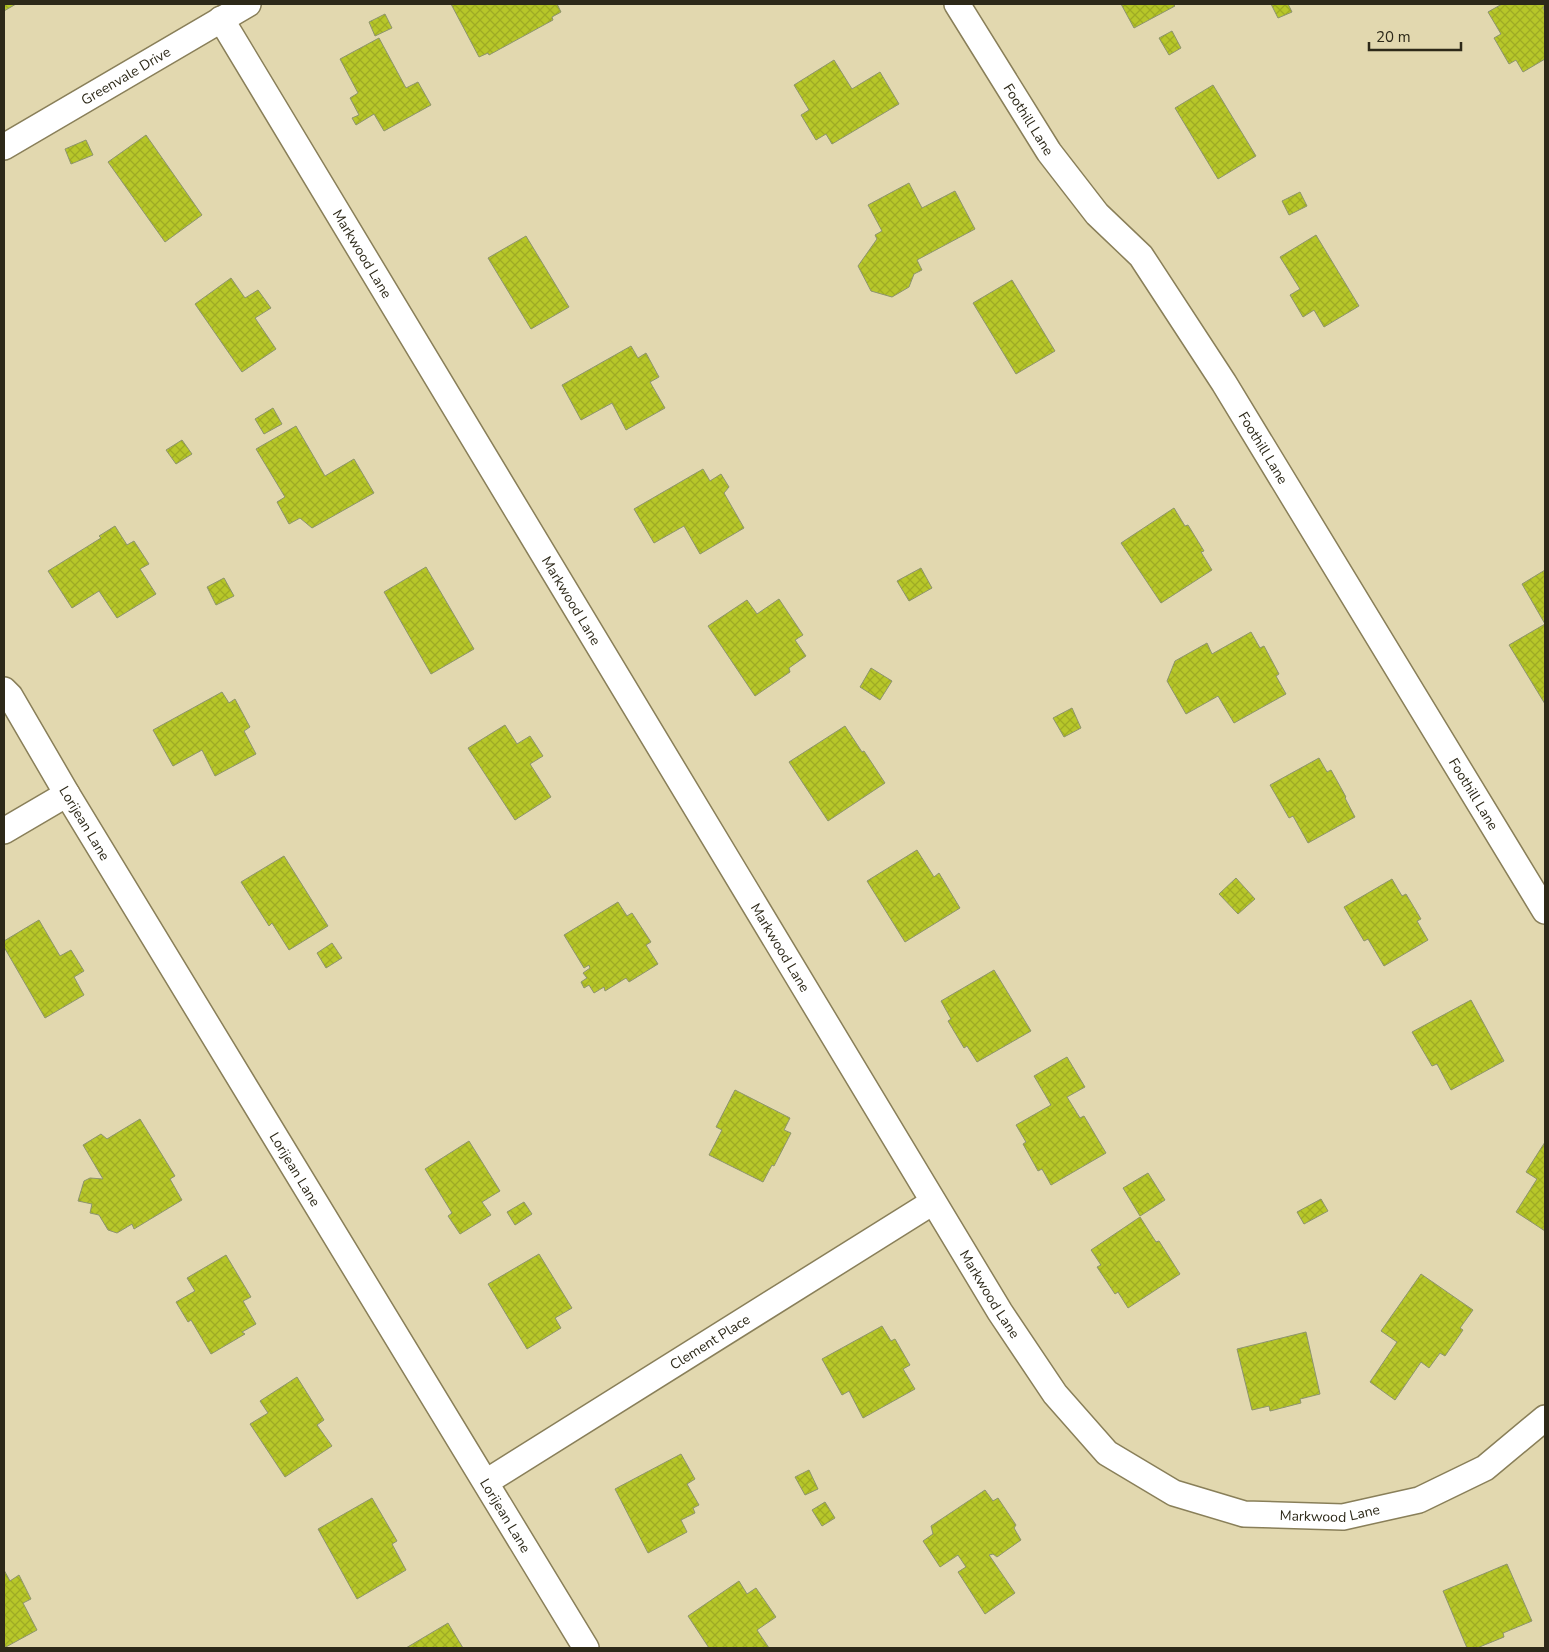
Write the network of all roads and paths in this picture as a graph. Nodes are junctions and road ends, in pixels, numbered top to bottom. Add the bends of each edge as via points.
1 (248, 4) edge
2 (958, 4) edge
3 (221, 19) junction
4 (4, 147) edge
5 (4, 690) edge
6 (67, 794) junction
7 (4, 831) edge
8 (1545, 911) edge
9 (933, 1202) junction
10 (1545, 1418) edge
11 (486, 1482) junction
12 (586, 1648) edge

1 - 3 street, Greenvale Drive
2 - 8 street, Foothill Lane via 1049,152 1097,214 1141,256 1224,383
3 - 4 street, Greenvale Drive
3 - 9 street, Markwood Lane
5 - 6 street, Lorijean Lane
6 - 7 street
6 - 11 street, Lorijean Lane
9 - 10 street, Markwood Lane via 1055,1394 1106,1453 1174,1493 1244,1514 1343,1517 1419,1500 1485,1468
9 - 11 street, Clement Place
11 - 12 street, Lorijean Lane

